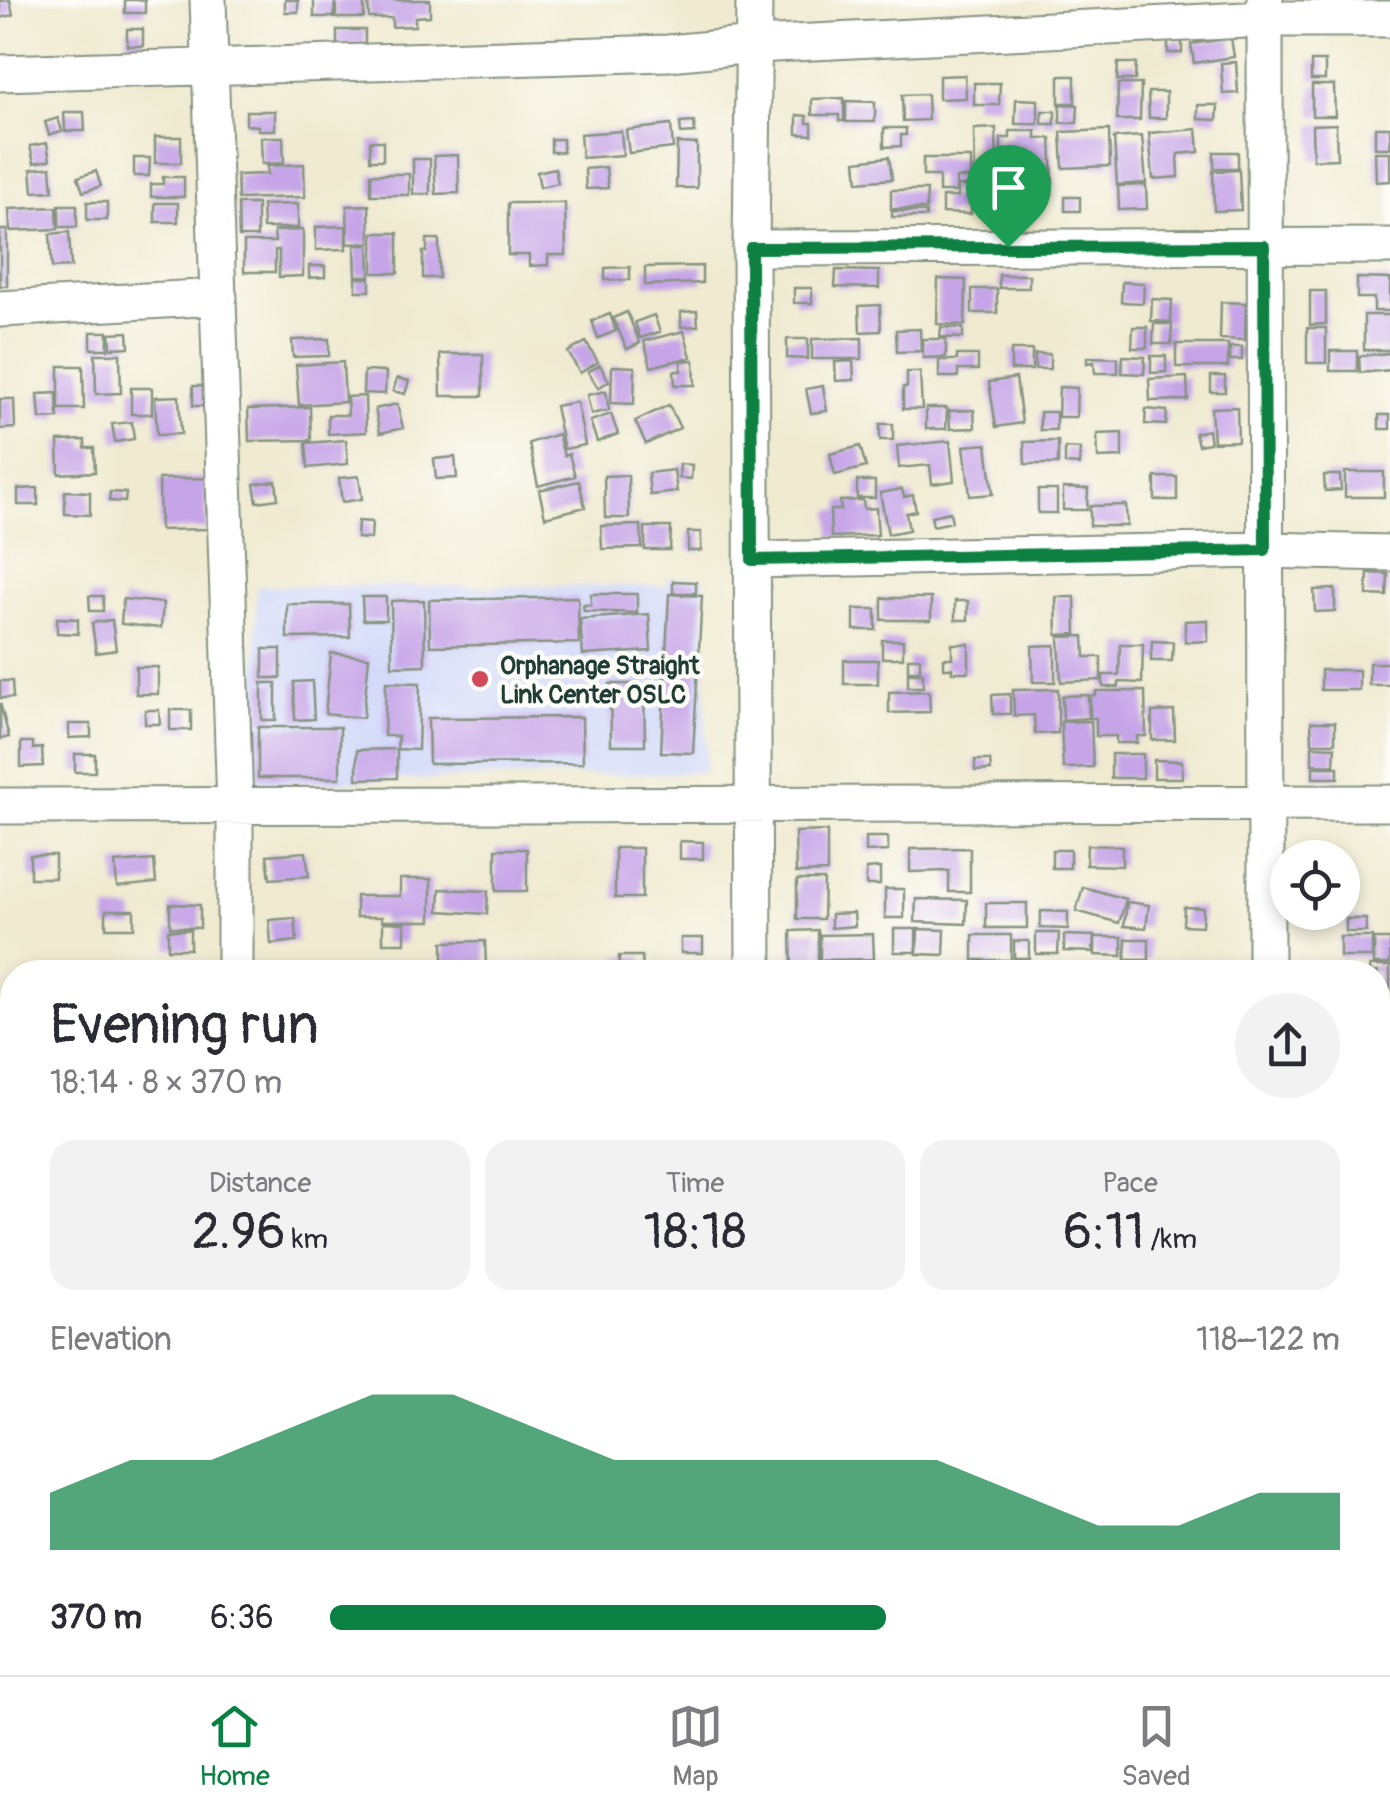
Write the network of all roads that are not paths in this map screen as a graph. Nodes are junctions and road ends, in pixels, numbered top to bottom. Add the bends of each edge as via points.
1 (208, 0) edge
2 (754, 0) edge
3 (1265, 10) edge
4 (1390, 19) edge
5 (755, 44) junction
6 (212, 67) junction
7 (0, 73) edge
8 (1264, 246) junction
9 (1390, 246) edge
10 (751, 248) junction
11 (219, 297) junction
12 (0, 309) edge
13 (1265, 550) junction
14 (1390, 553) edge
15 (752, 560) junction
16 (1390, 803) edge
17 (753, 804) junction
18 (1266, 804) junction
19 (0, 806) edge
20 (235, 806) junction
21 (235, 960) edge
22 (754, 960) edge
23 (1266, 960) edge

1 - 6 street
2 - 5 street
3 - 4 street
3 - 5 street
3 - 8 street
5 - 6 street via 668,53
5 - 10 street
6 - 7 street
6 - 11 street
8 - 9 street
8 - 10 street
8 - 13 street
10 - 15 street
11 - 12 street
11 - 20 street
13 - 14 street
13 - 15 street
13 - 18 street
15 - 17 street
16 - 18 street
17 - 18 street
17 - 20 street
17 - 22 street
18 - 23 street
19 - 20 street
20 - 21 street

